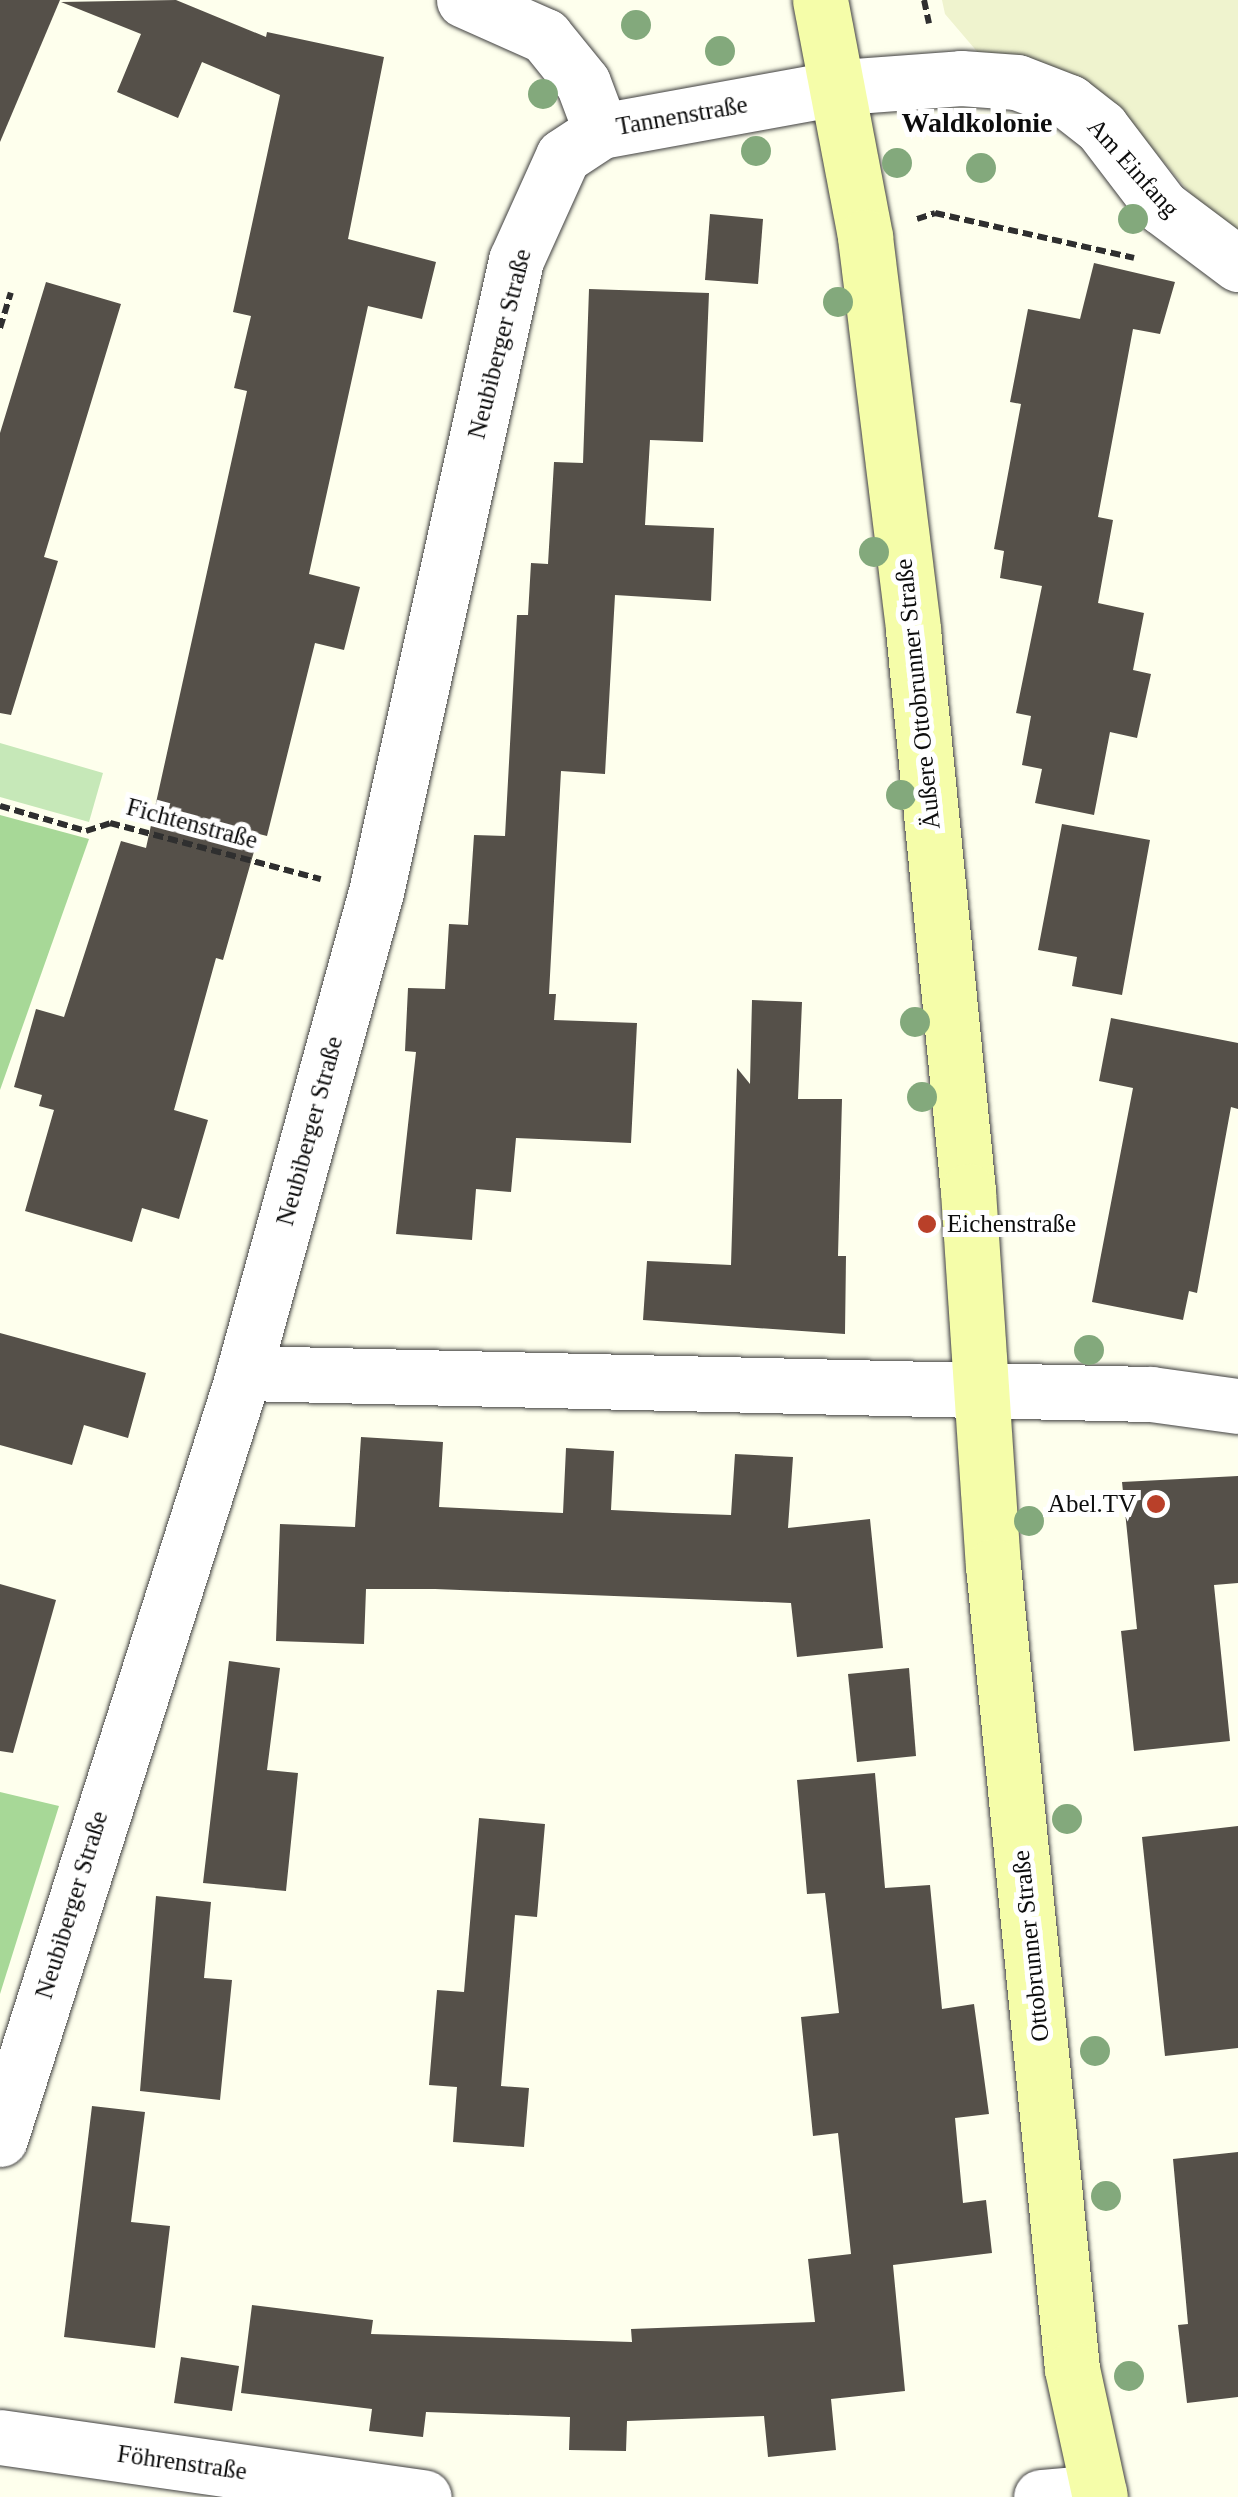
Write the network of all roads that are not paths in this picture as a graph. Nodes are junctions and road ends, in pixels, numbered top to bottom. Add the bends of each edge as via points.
1 (464, 0) edge
2 (820, 0) edge
3 (842, 87) junction
4 (601, 131) junction
5 (1233, 263) edge
6 (244, 1373) junction
7 (980, 1393) junction
8 (1238, 1406) edge
9 (0, 2140) edge
10 (0, 2437) edge
11 (1099, 2494) edge
12 (424, 2497) edge
13 (1041, 2497) edge

1 - 4 street, Tannenstraße via 545,36 583,83
2 - 3 main road, Äußere Ottobrunner Straße
3 - 4 street, Tannenstraße
3 - 5 street, Am Einfang via 980,79 1018,82 1070,102 1101,126 1162,207
3 - 7 main road, Äußere Ottobrunner Straße via 913,630 968,1191
4 - 6 street, Neubiberger Straße via 563,156 516,260 376,892
6 - 7 street
6 - 9 street, Neubiberger Straße
7 - 8 street via 1150,1394
7 - 11 main road, Ottobrunner Straße via 1072,2369
10 - 12 street, Föhrenstraße
11 - 13 street

